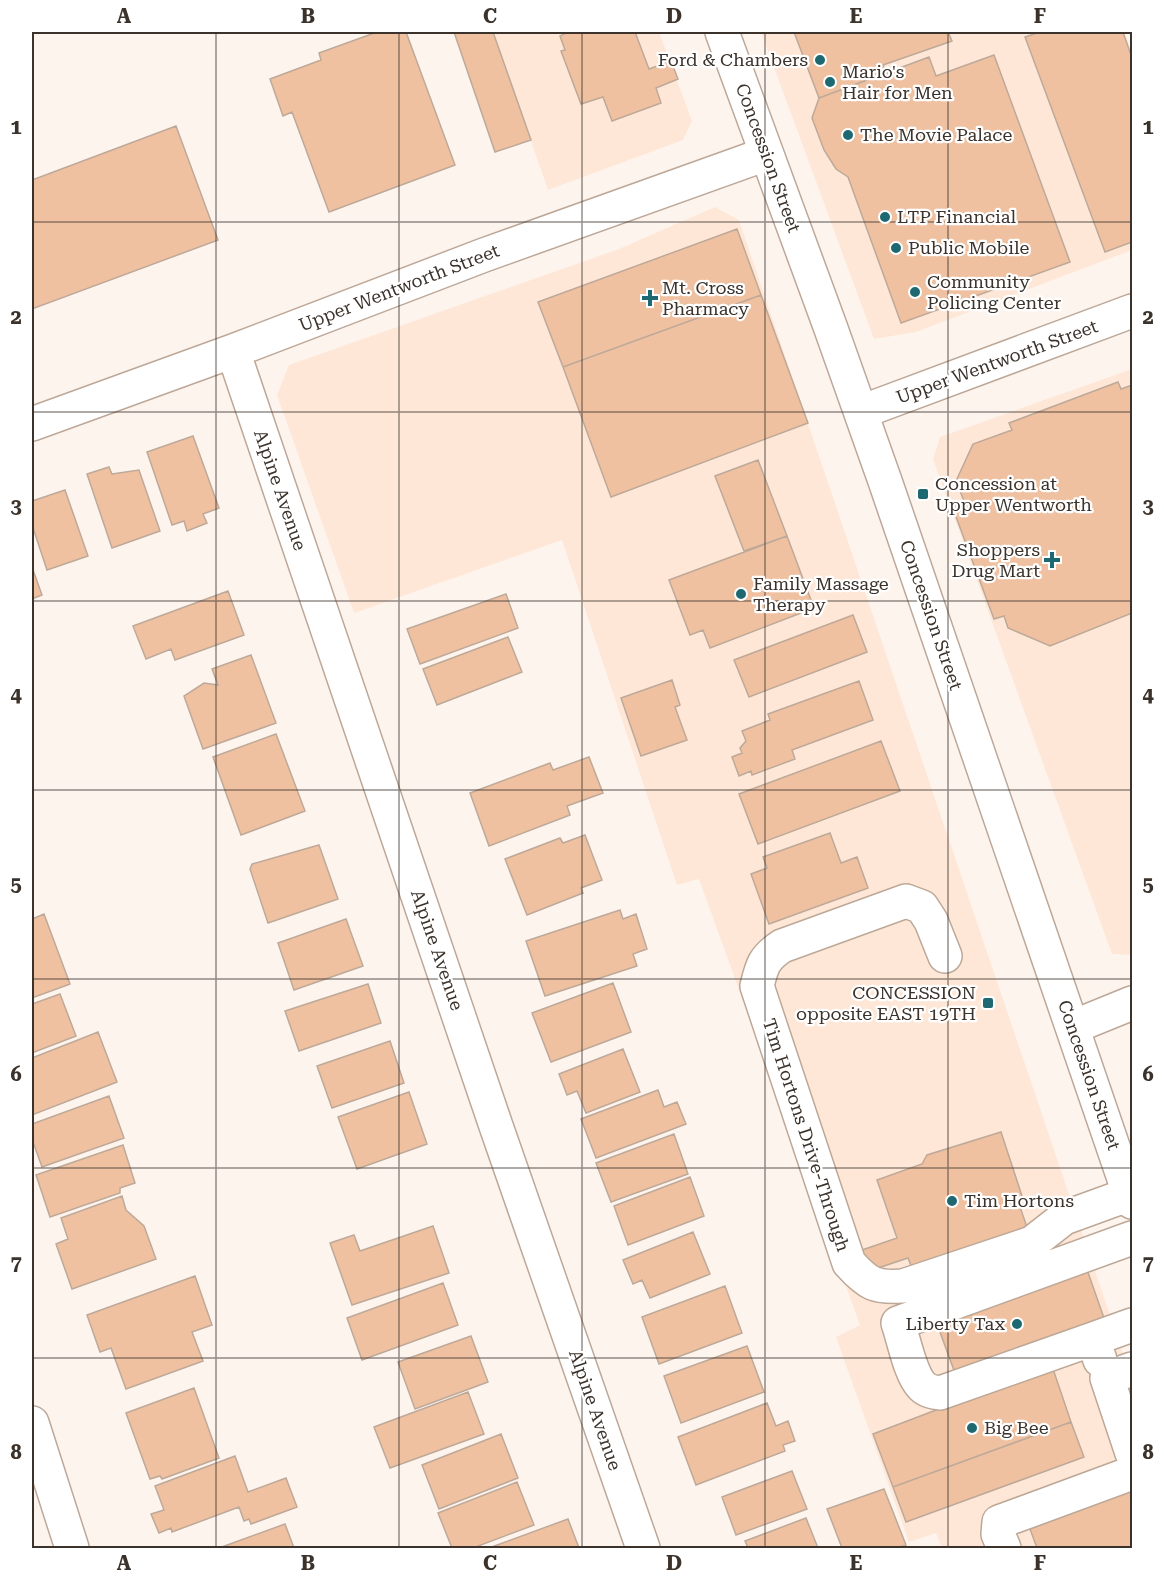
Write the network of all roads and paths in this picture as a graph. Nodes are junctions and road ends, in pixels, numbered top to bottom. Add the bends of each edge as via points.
1 (722, 32) edge
2 (766, 154) junction
3 (1132, 311) edge
4 (233, 351) junction
5 (861, 412) junction
6 (32, 424) edge
7 (945, 956) dead end
8 (1132, 1003) edge
9 (1073, 1027) junction
10 (1131, 1198) edge
11 (1132, 1238) edge
12 (1132, 1325) edge
13 (1093, 1340) junction
14 (1120, 1373) edge
15 (32, 1424) edge
16 (1132, 1453) edge
17 (1132, 1473) edge
18 (72, 1548) edge
19 (644, 1548) edge
20 (1004, 1548) edge

1 - 2 street, Concession Street
2 - 4 street, Upper Wentworth Street via 484,255
2 - 5 street, Concession Street
3 - 5 street, Upper Wentworth Street
4 - 6 street, Upper Wentworth Street
4 - 19 street, Alpine Avenue
5 - 9 street, Concession Street
7 - 10 street, Tim Hortons Drive-Through via 922,907 906,901 782,946 768,955 761,967 757,986 849,1263 864,1280 882,1288 903,1287 1032,1243 1064,1218
8 - 9 street
9 - 10 street, Concession Street
11 - 13 street via 898,1323 916,1377 923,1387 940,1393
12 - 13 street
13 - 14 street
14 - 16 street
15 - 18 street
17 - 20 street via 999,1522 998,1534

